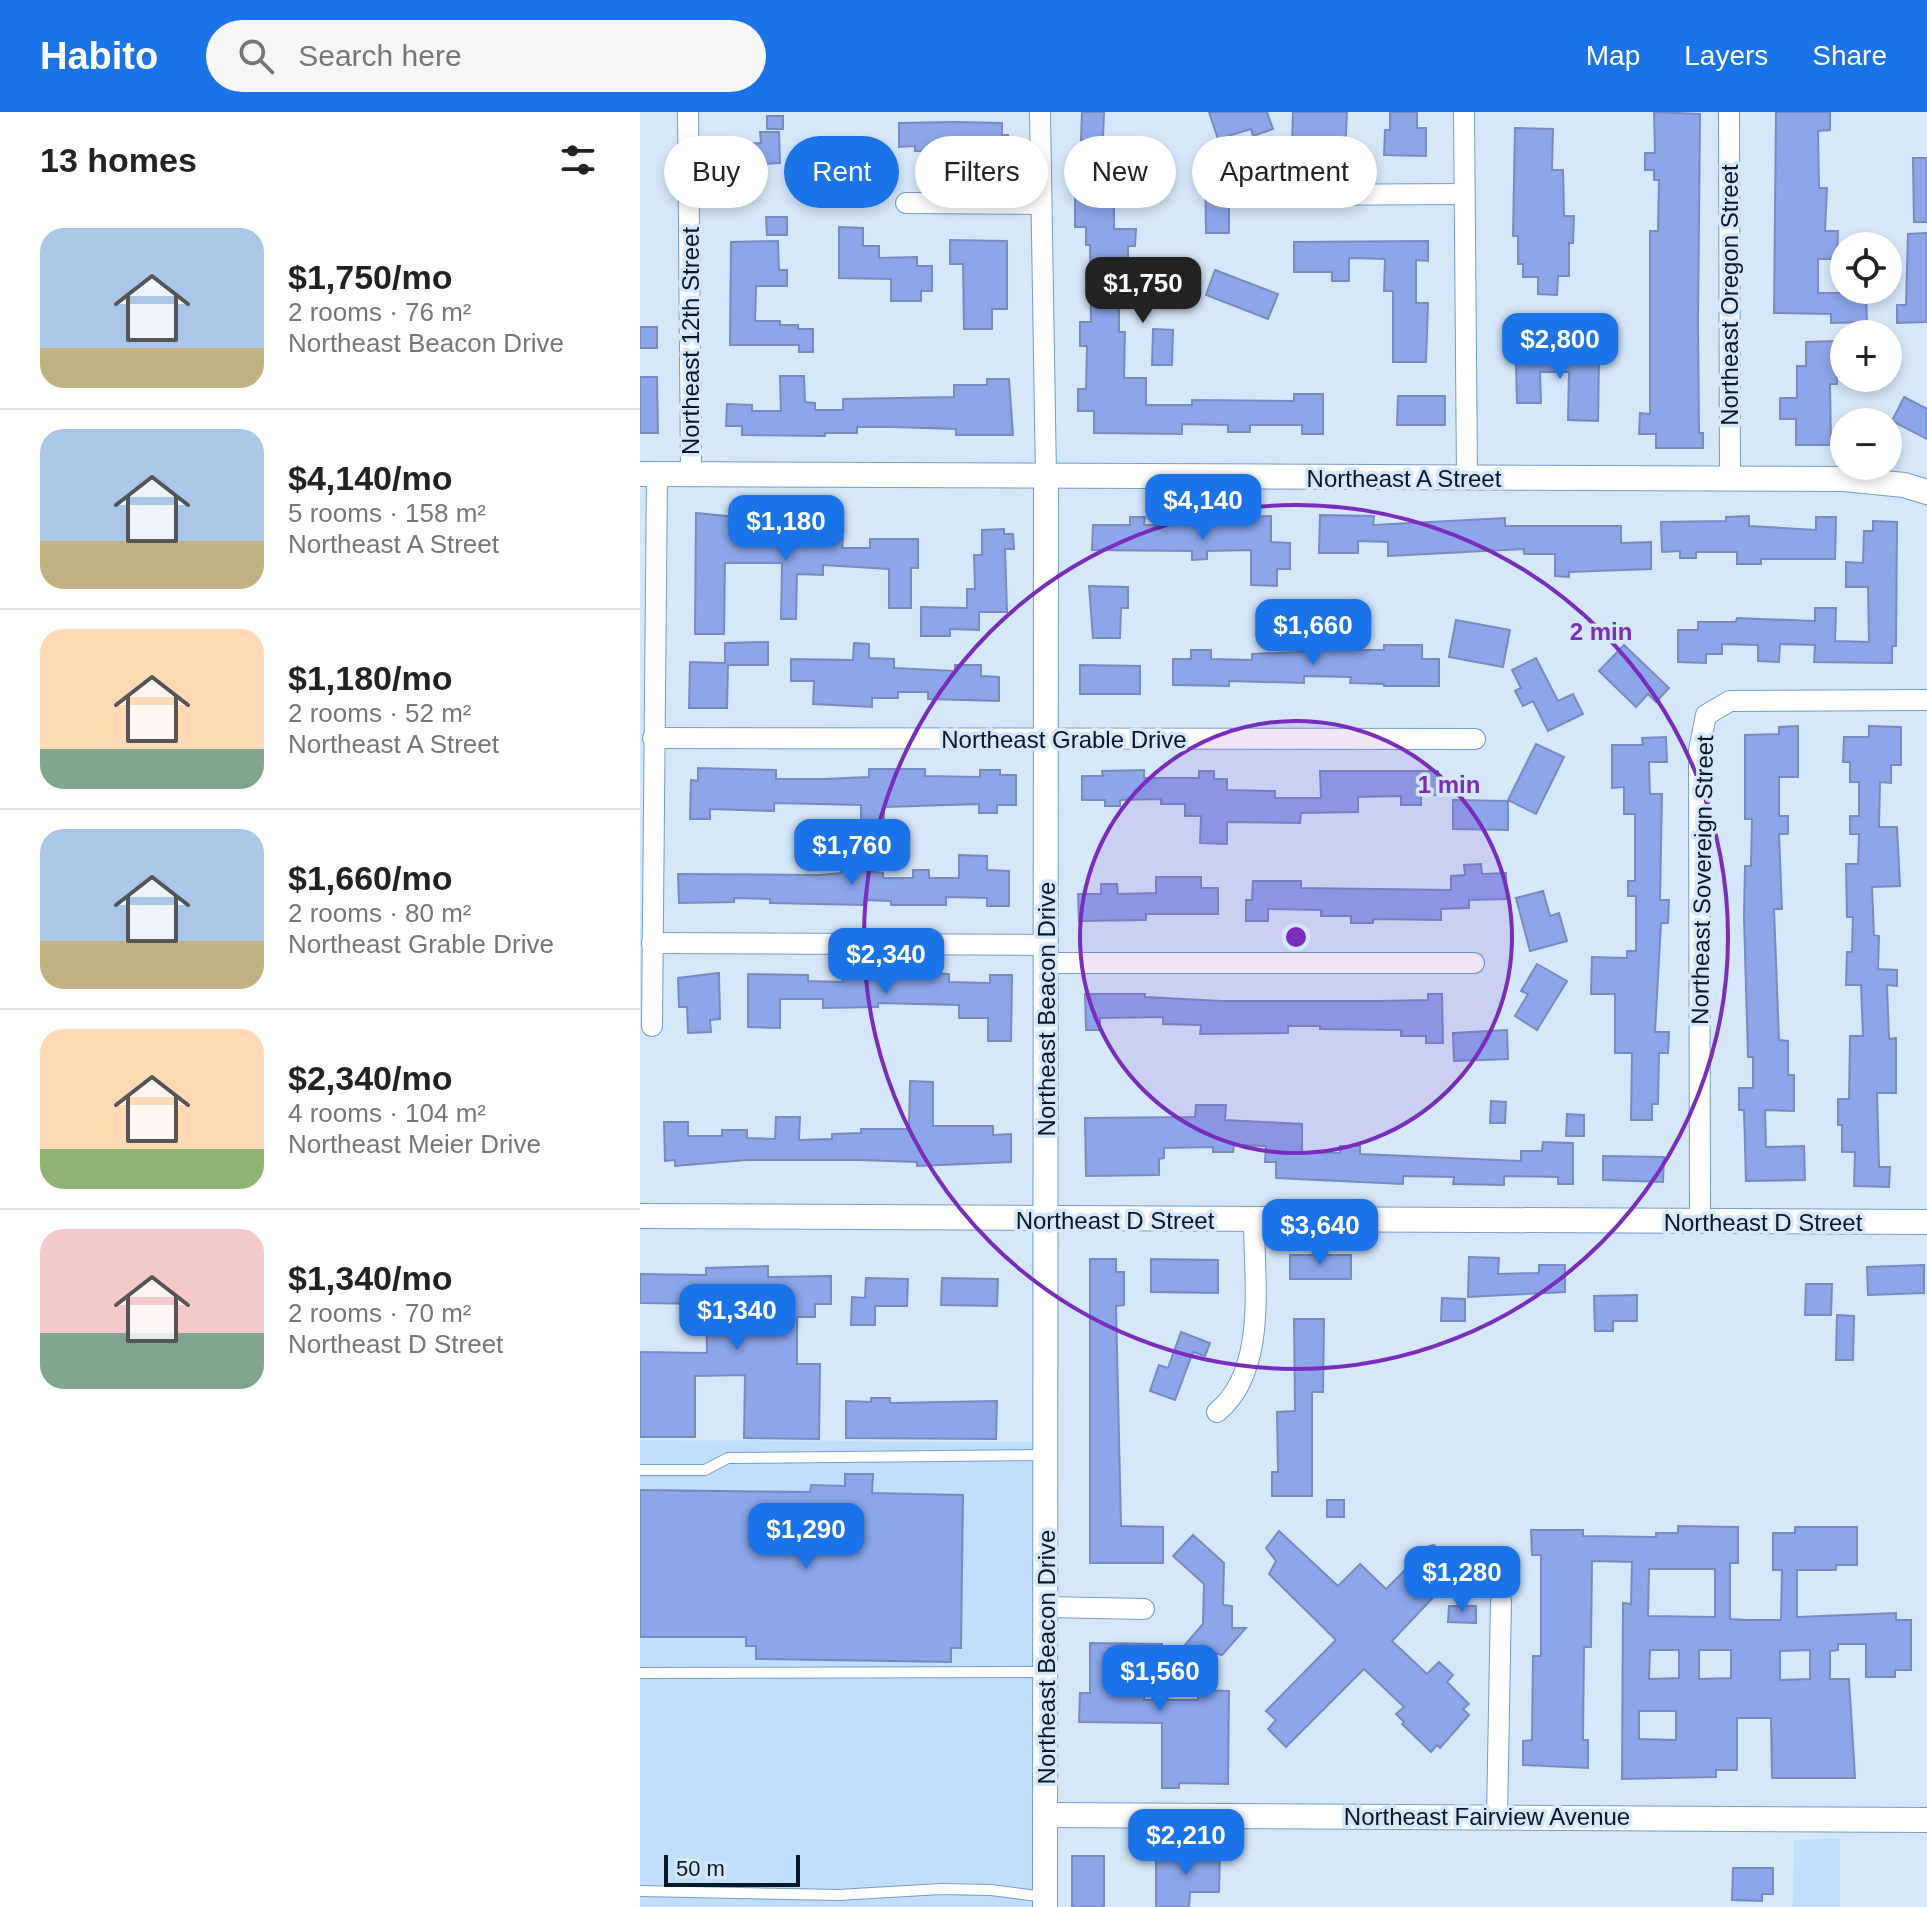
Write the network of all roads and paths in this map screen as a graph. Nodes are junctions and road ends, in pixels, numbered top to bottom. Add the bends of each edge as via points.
1 (688, 112) edge
2 (1040, 112) edge
3 (1464, 112) edge
4 (1729, 112) edge
5 (1040, 136) edge
6 (1377, 194) edge
7 (1464, 194) junction
8 (906, 203) dead end
9 (915, 203) edge
10 (1041, 208) edge
11 (648, 474) edge
12 (691, 475) junction
13 (1046, 477) junction
14 (1467, 478) junction
15 (1730, 479) junction
16 (1927, 492) edge
17 (1927, 700) edge
18 (653, 738) junction
19 (1047, 739) junction
20 (1475, 739) dead end
21 (652, 943) junction
22 (1046, 954) junction
23 (1474, 963) dead end
24 (652, 1026) dead end
25 (640, 1216) edge
26 (1045, 1220) junction
27 (1254, 1220) junction
28 (1700, 1222) junction
29 (1927, 1222) edge
30 (1217, 1412) dead end
31 (1044, 1455) junction
32 (640, 1470) edge
33 (1501, 1601) dead end
34 (1046, 1607) junction
35 (1144, 1609) dead end
36 (1046, 1672) junction
37 (640, 1673) edge
38 (1046, 1815) junction
39 (1497, 1816) junction
40 (1927, 1820) edge
41 (640, 1891) edge
42 (1045, 1902) edge

1 - 12 street, Northeast 12th Street
2 - 5 street, Northeast Beacon Drive
3 - 7 street
4 - 15 street, Northeast Oregon Street
6 - 7 street
7 - 14 street
8 - 9 street
10 - 13 street, Northeast Beacon Drive
11 - 12 street, Northeast A Street
11 - 18 street, Northeast 12th Street
12 - 13 street, Northeast A Street
13 - 14 street, Northeast A Street
13 - 19 street, Northeast Beacon Drive
14 - 15 street, Northeast A Street
15 - 16 street, Northeast A Street via 1844,479
17 - 28 street, Northeast Sovereign Street via 1730,701 1706,715 1699,750
18 - 19 street, Northeast Grable Drive
18 - 21 street, Northeast 12th Street
19 - 20 street, Northeast Grable Drive
19 - 22 street, Northeast Beacon Drive
21 - 22 street
21 - 24 street, Northeast 12th Street
22 - 23 street
22 - 26 street, Northeast Beacon Drive
25 - 26 street, Northeast D Street
26 - 27 street, Northeast D Street
26 - 31 street, Northeast Beacon Drive
27 - 28 street, Northeast D Street
27 - 30 street via 1249,1362 1232,1399
28 - 29 street, Northeast D Street
31 - 32 lane via 728,1458 705,1470
31 - 34 street, Northeast Beacon Drive
33 - 39 street
34 - 35 street
34 - 36 street, Northeast Beacon Drive
36 - 37 lane
36 - 38 street, Northeast Beacon Drive
38 - 39 street, Northeast Fairview Avenue
38 - 42 street, Northeast Beacon Drive
39 - 40 street, Northeast Fairview Avenue
41 - 42 lane via 838,1895 991,1890

